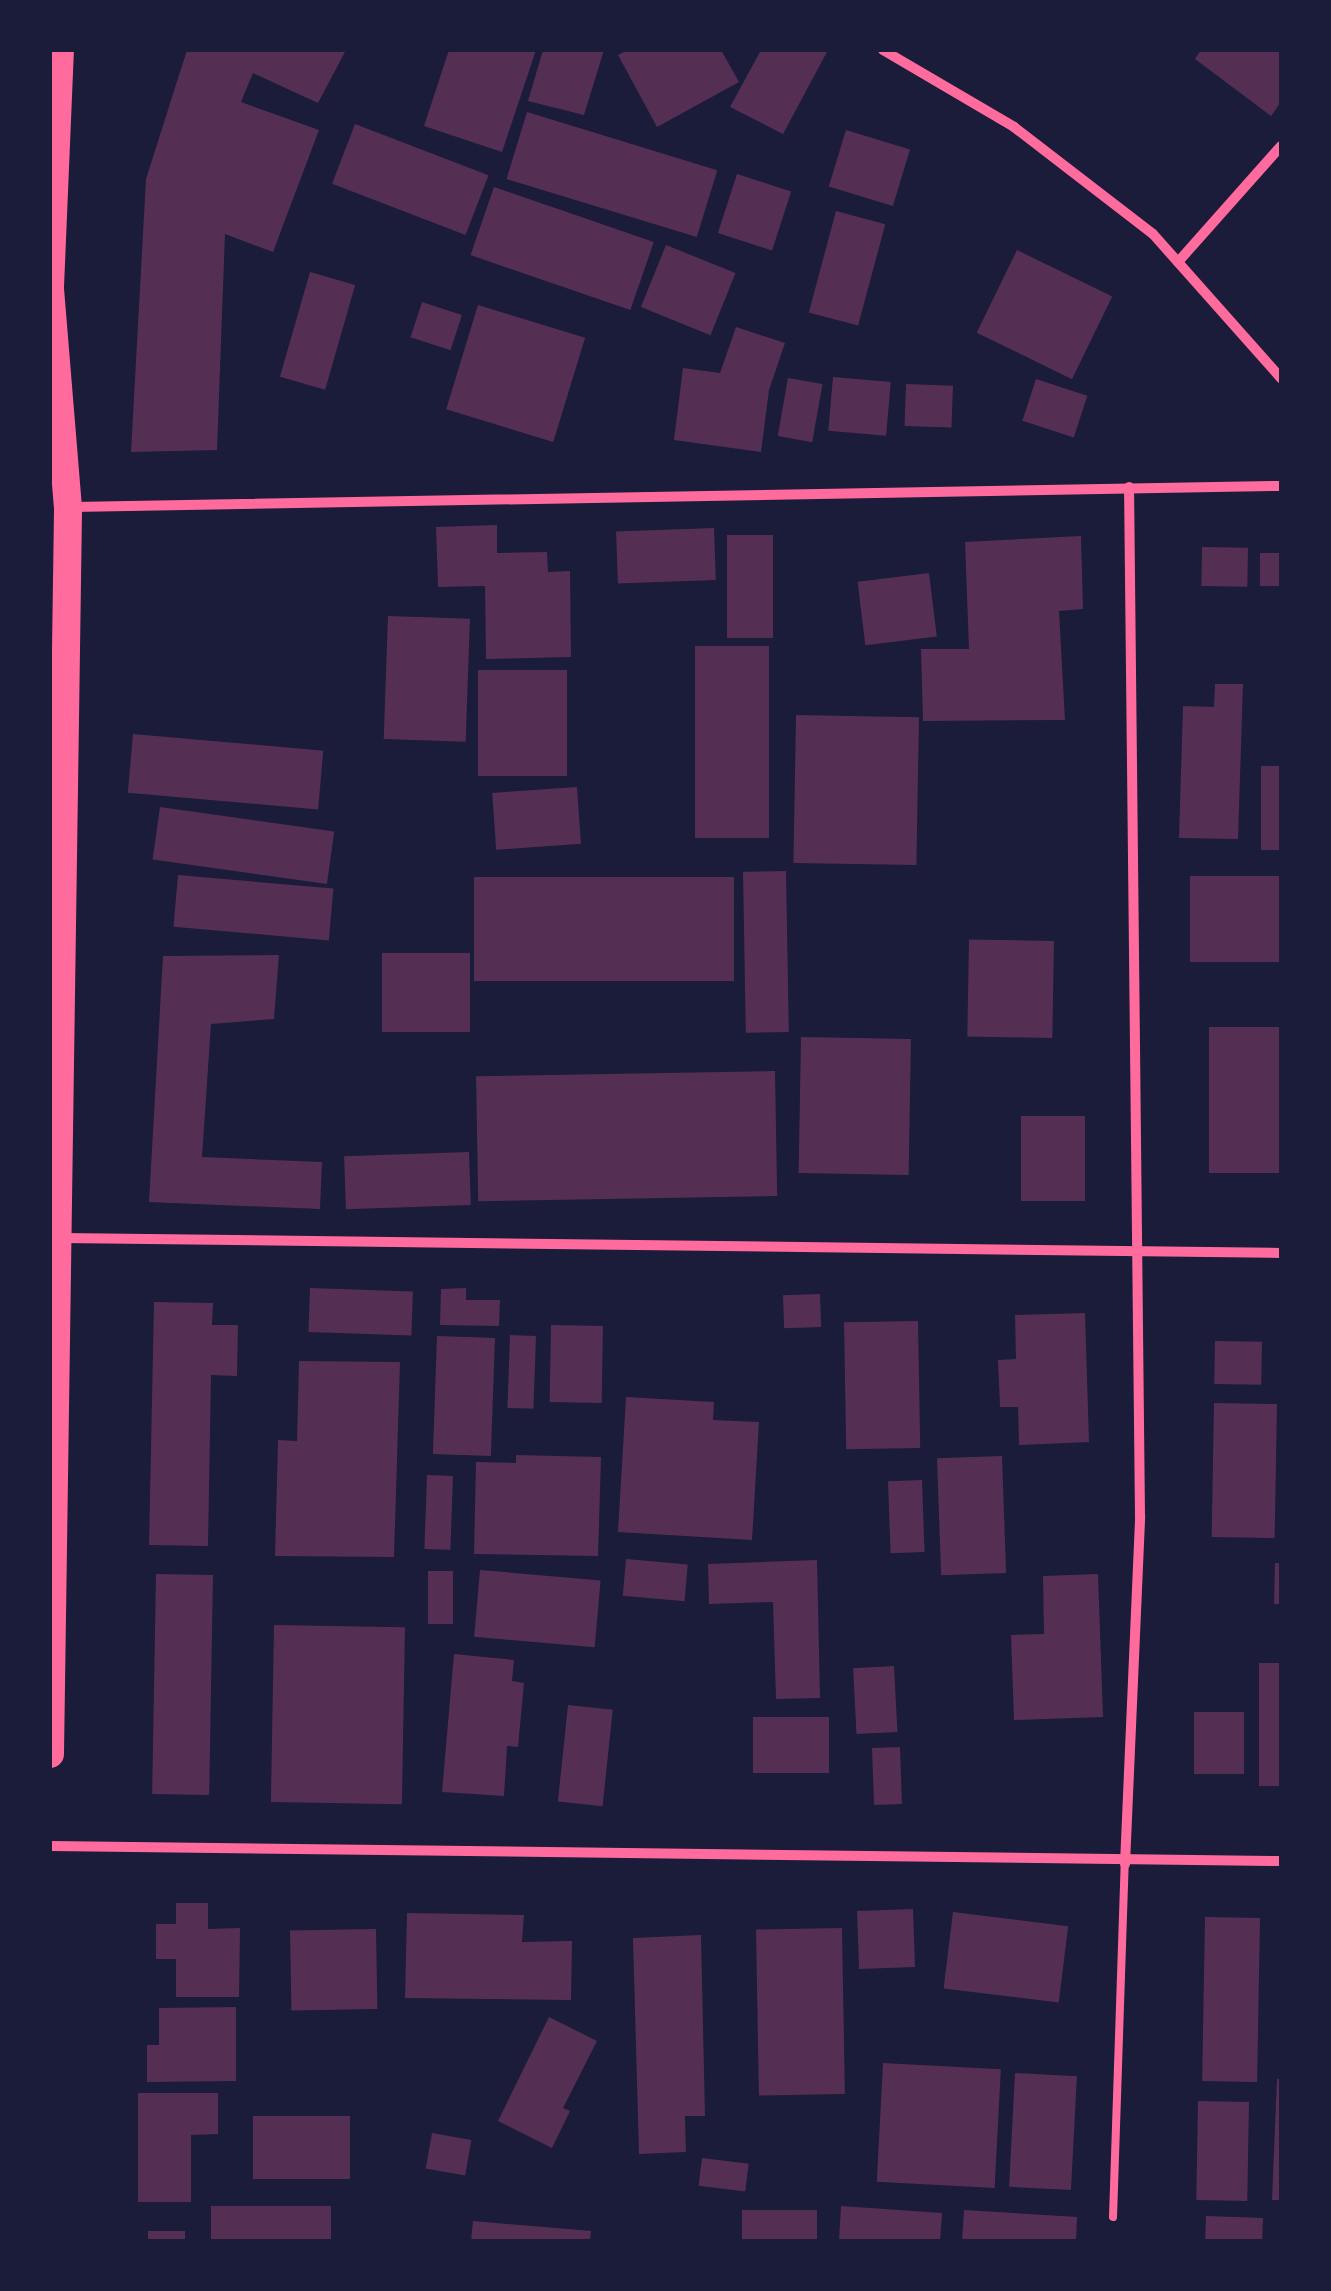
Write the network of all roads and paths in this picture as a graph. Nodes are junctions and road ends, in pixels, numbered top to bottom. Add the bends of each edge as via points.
1 (60, 50) edge
2 (883, 50) edge
3 (1281, 146) edge
4 (1178, 262) junction
5 (1281, 378) edge
6 (1281, 486) edge
7 (1129, 487) junction
8 (68, 508) junction
9 (62, 1238) junction
10 (1138, 1253) junction
11 (1281, 1253) edge
12 (50, 1754) edge
13 (50, 1846) edge
14 (1281, 1862) edge
15 (1125, 1864) junction
16 (1113, 2216) dead end

1 - 8 highway via 50,287
2 - 4 street via 1014,128 1153,234
3 - 4 street
4 - 5 street
6 - 7 street
7 - 8 street
7 - 10 street
8 - 9 highway
9 - 10 street
9 - 12 highway
10 - 11 street
10 - 15 street via 1140,1516
13 - 15 street
14 - 15 street
15 - 16 lane

